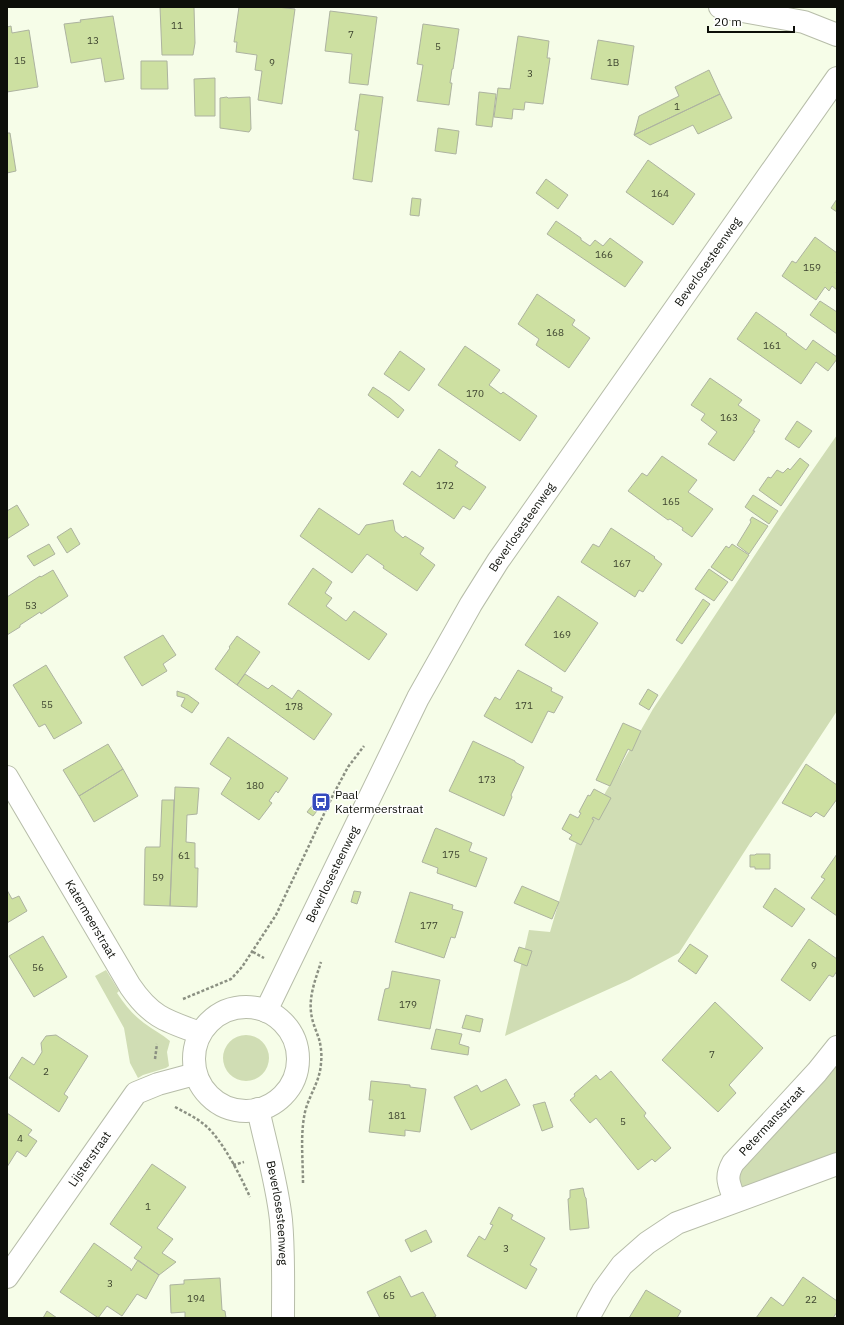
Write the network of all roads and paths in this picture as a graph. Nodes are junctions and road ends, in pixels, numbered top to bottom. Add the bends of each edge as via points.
1 (720, 7) edge
2 (837, 35) edge
3 (837, 78) edge
4 (368, 741) dead end
5 (7, 777) edge
6 (321, 960) dead end
7 (181, 1000) dead end
8 (266, 1011) junction
9 (200, 1033) junction
10 (158, 1041) dead end
11 (837, 1048) edge
12 (155, 1063) dead end
13 (196, 1074) junction
14 (169, 1104) dead end
15 (258, 1109) junction
16 (837, 1164) edge
17 (303, 1188) dead end
18 (250, 1198) dead end
19 (735, 1201) junction
20 (7, 1277) edge
21 (283, 1318) edge
22 (588, 1318) edge

1 - 2 street via 804,22
3 - 8 street, Beverlosesteenweg via 470,604 418,698
4 - 7 path via 333,795 276,915 242,967 231,979
5 - 9 street, Katermeerstraat via 139,1000 167,1021
6 - 17 path via 311,1004 312,1019 319,1040 321,1065 318,1082 304,1114
8 - 9 street via 251,1006 235,1008 208,1021
8 - 15 street via 278,1018 295,1042 298,1056 297,1071 286,1092 274,1103
9 - 13 street via 195,1047
10 - 12 path
11 - 19 street, Petermansstraat via 733,1163 728,1171 728,1179
13 - 15 street via 214,1100 229,1109
13 - 20 street, Lijsterstraat via 136,1093
14 - 18 path via 191,1115 213,1133 226,1151
15 - 21 street, Beverlosesteenweg via 281,1220
16 - 19 street
19 - 22 street via 677,1222 647,1243 622,1265

